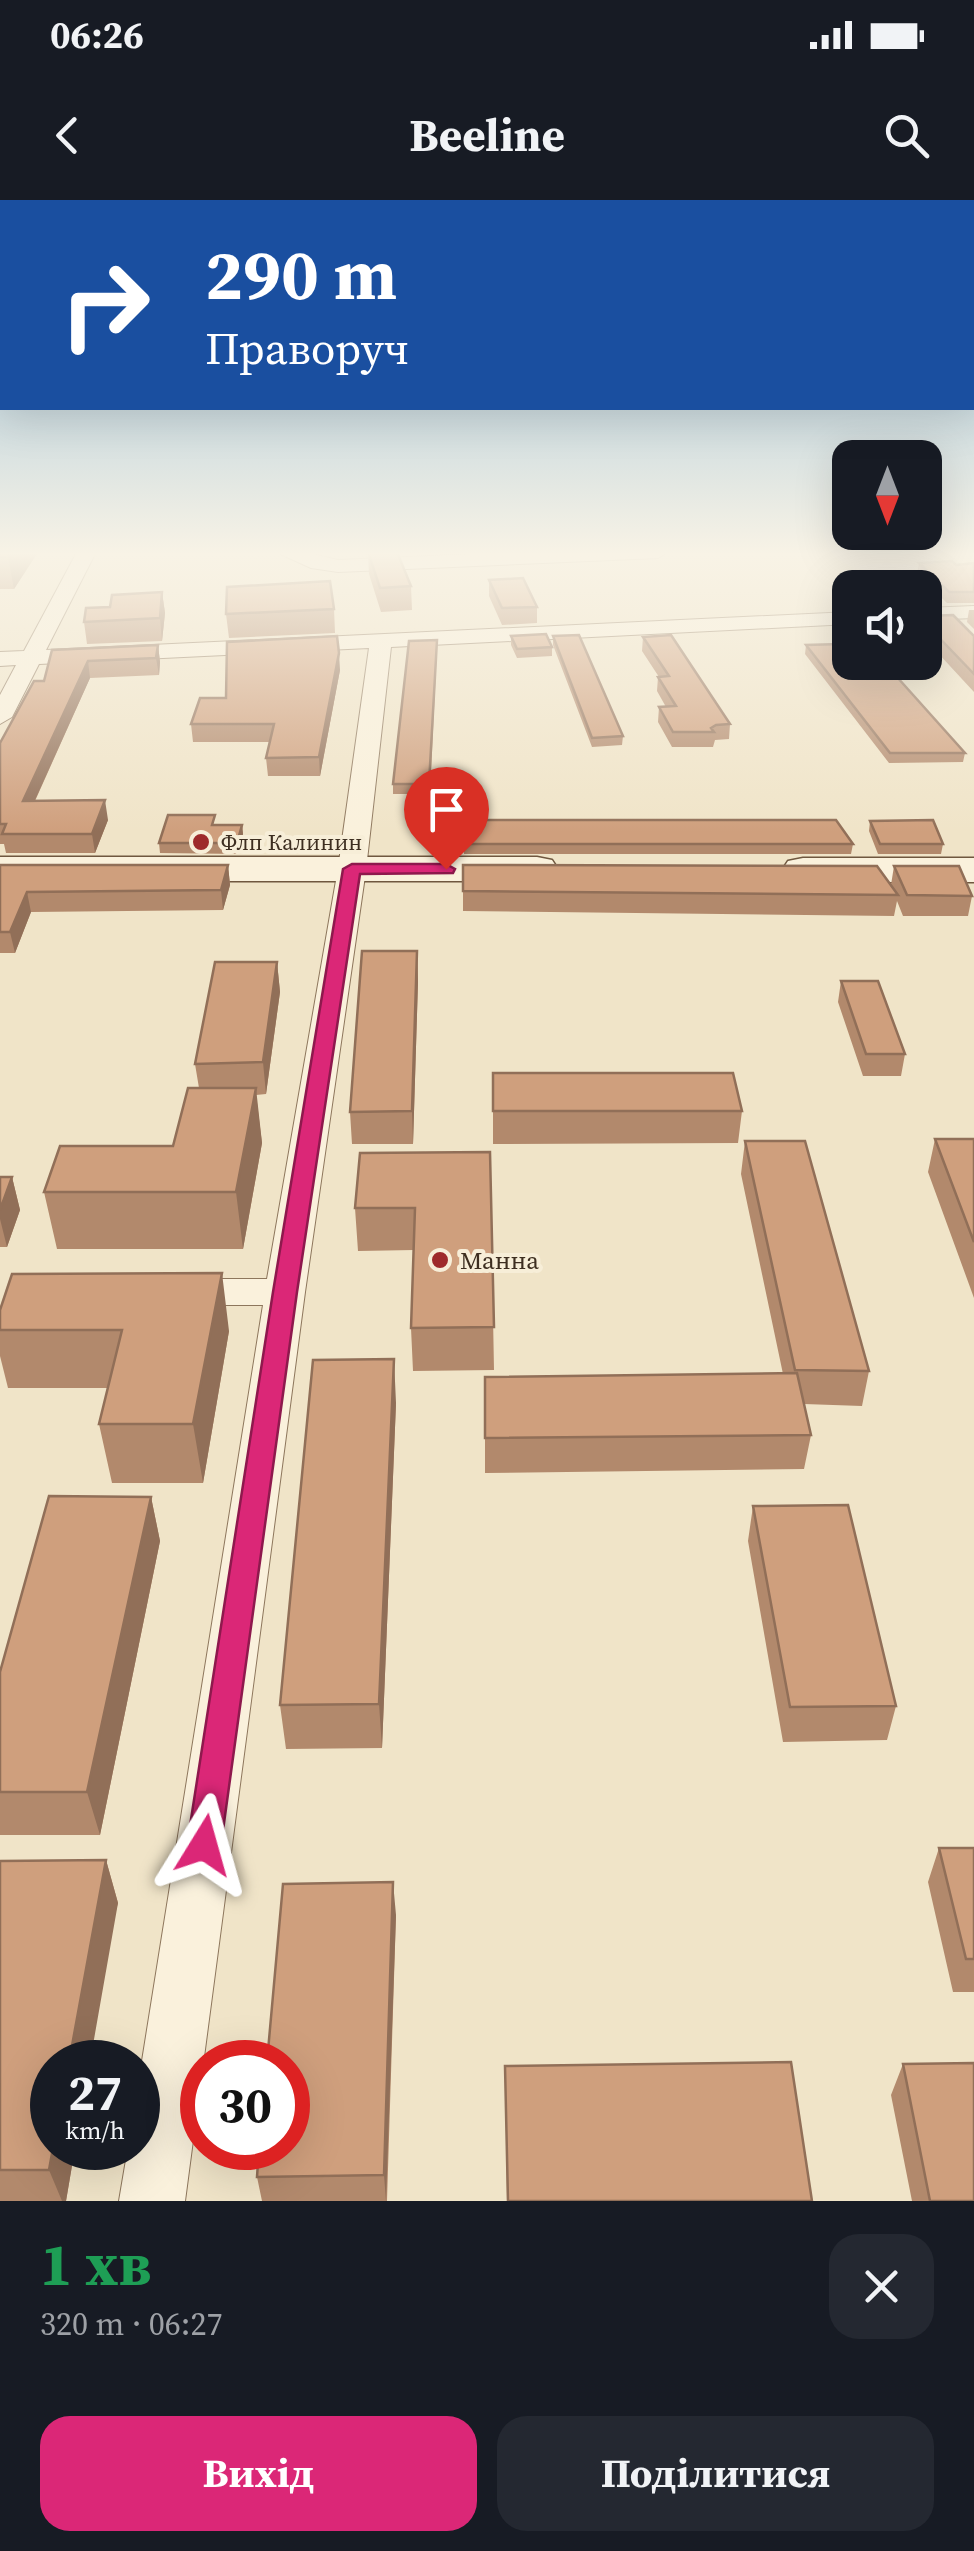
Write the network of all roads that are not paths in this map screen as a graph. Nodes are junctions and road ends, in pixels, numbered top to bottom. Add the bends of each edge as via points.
1 (39, 645) edge
2 (277, 645) edge
3 (380, 645) edge
4 (33, 658) junction
5 (0, 659) edge
6 (0, 717) edge
7 (0, 869) edge
8 (352, 869) junction
9 (568, 870) edge
10 (766, 870) edge
11 (974, 870) edge
12 (133, 1292) edge
13 (285, 1292) junction
14 (152, 2201) edge

1 - 4 street
2 - 4 street
3 - 8 street
4 - 5 street
4 - 6 street
7 - 8 main road
8 - 9 main road
8 - 13 street
10 - 11 main road
12 - 13 street
13 - 14 street

